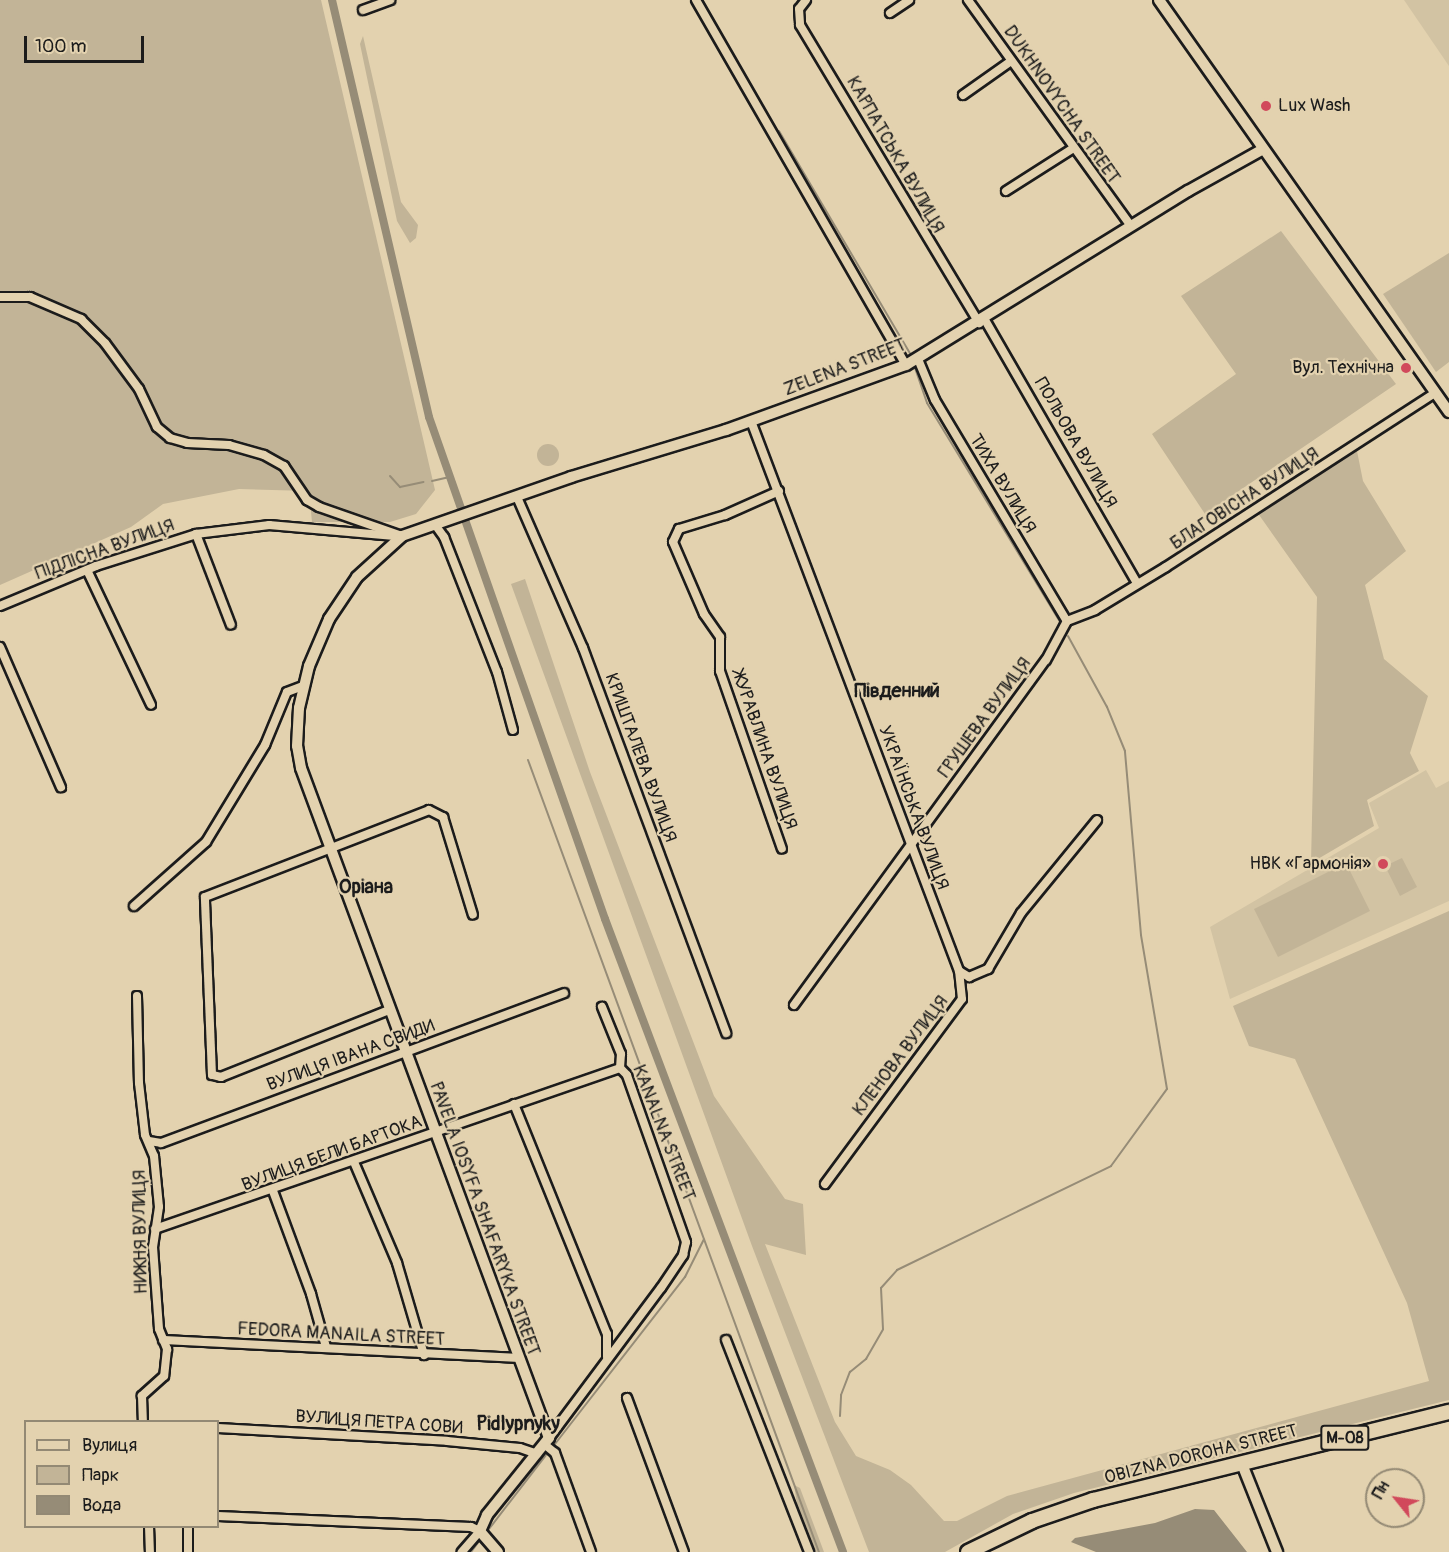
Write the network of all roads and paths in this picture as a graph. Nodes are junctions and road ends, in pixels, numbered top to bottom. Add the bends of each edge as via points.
1 (390, 0) edge
2 (696, 0) edge
3 (806, 0) edge
4 (909, 0) edge
5 (968, 0) edge
6 (1159, 0) edge
7 (363, 10) dead end
8 (890, 13) dead end
9 (1011, 61) junction
10 (963, 95) dead end
11 (1263, 148) junction
12 (1072, 149) junction
13 (1006, 191) dead end
14 (1131, 226) junction
15 (0, 297) edge
16 (982, 321) junction
17 (918, 359) junction
18 (906, 364) junction
19 (1435, 393) junction
20 (1449, 412) edge
21 (751, 421) junction
22 (779, 491) junction
23 (517, 497) junction
24 (436, 526) junction
25 (196, 534) junction
26 (402, 536) junction
27 (87, 570) junction
28 (1136, 582) junction
29 (0, 606) edge
30 (1067, 621) junction
31 (231, 625) dead end
32 (0, 647) edge
33 (303, 686) junction
34 (151, 705) dead end
35 (513, 730) dead end
36 (61, 787) dead end
37 (1097, 820) dead end
38 (911, 844) junction
39 (329, 848) junction
40 (782, 849) dead end
41 (134, 906) dead end
42 (473, 915) dead end
43 (959, 971) junction
44 (564, 993) dead end
45 (137, 996) dead end
46 (794, 1005) dead end
47 (602, 1007) dead end
48 (389, 1010) junction
49 (726, 1033) dead end
50 (404, 1052) junction
51 (620, 1068) junction
52 (514, 1104) junction
53 (436, 1133) junction
54 (149, 1141) junction
55 (354, 1162) junction
56 (825, 1184) dead end
57 (273, 1191) junction
58 (155, 1229) junction
59 (163, 1340) junction
60 (726, 1340) dead end
61 (326, 1347) junction
62 (424, 1355) junction
63 (516, 1358) junction
64 (607, 1359) junction
65 (627, 1398) dead end
66 (1449, 1412) edge
67 (143, 1420) edge
68 (219, 1428) edge
69 (547, 1441) junction
70 (537, 1454) junction
71 (1242, 1464) junction
72 (219, 1516) edge
73 (149, 1528) edge
74 (188, 1528) edge
75 (480, 1531) junction
76 (150, 1552) edge
77 (188, 1552) edge
78 (462, 1552) edge
79 (498, 1552) edge
80 (591, 1552) edge
81 (684, 1552) edge
82 (809, 1552) edge
83 (968, 1552) edge
84 (1277, 1552) edge

1 - 7 street
2 - 18 street
3 - 16 street, КАРПАТСЬКА ВУЛИЦЯ via 799,9 800,25
4 - 8 street
5 - 9 street, DUKHNOVYCHA STREET
6 - 11 street
9 - 10 street
9 - 12 street, DUKHNOVYCHA STREET
11 - 14 street, ZELENA STREET
11 - 19 street
12 - 13 street
12 - 14 street, DUKHNOVYCHA STREET
14 - 16 street, ZELENA STREET
15 - 26 street via 30,297 81,319 105,343 139,389 157,428 170,438 229,445 264,455 284,466 307,500
16 - 17 street, ZELENA STREET
16 - 28 street, ПОЛЬОВА ВУЛИЦЯ
17 - 18 street, ZELENA STREET
17 - 30 street, ТИХА ВУЛИЦЯ via 935,400
18 - 21 street, ZELENA STREET
19 - 20 street
19 - 28 street, БЛАГОВІСНА ВУЛИЦЯ via 1261,508
21 - 22 street, УКРАЇНСЬКА ВУЛИЦЯ
21 - 23 street, ZELENA STREET
22 - 38 street, УКРАЇНСЬКА ВУЛИЦЯ
22 - 40 street, ЖУРАВЛИНА ВУЛИЦЯ via 725,515 679,529 673,542 704,614 720,636 720,671
23 - 24 street, ZELENA STREET
23 - 49 street, КРИШТАЛЕВА ВУЛИЦЯ via 583,648
24 - 26 street, ZELENA STREET
24 - 35 street via 444,537 496,672
25 - 26 street, ПІДЛІСНА ВУЛИЦЯ via 269,525
25 - 27 street, ПІДЛІСНА ВУЛИЦЯ
25 - 31 street
26 - 33 street, PAVELA IOSYFA SHAFARYKA STREET via 374,560 340,600 317,643
27 - 29 street, ПІДЛІСНА ВУЛИЦЯ
27 - 34 street
28 - 30 street, БЛАГОВІСНА ВУЛИЦЯ via 1095,610
30 - 38 street, ГРУШЕВА ВУЛИЦЯ via 1046,660
32 - 36 street
33 - 39 street, PAVELA IOSYFA SHAFARYKA STREET via 297,746
33 - 41 street via 287,692 265,746 206,842
37 - 43 street via 1021,913 988,969 969,977
38 - 43 street, УКРАЇНСЬКА ВУЛИЦЯ
38 - 46 street, ГРУШЕВА ВУЛИЦЯ
39 - 42 street via 436,811 443,817
39 - 48 street, PAVELA IOSYFA SHAFARYKA STREET
39 - 48 street via 205,897 210,1071 221,1077
43 - 56 street, КЛЕНОВА ВУЛИЦЯ via 962,999
44 - 50 street, ВУЛИЦЯ ІВАНА СВИДИ
45 - 54 street, НИЖНЯ ВУЛИЦЯ via 139,1083
47 - 51 street, KANALNA STREET via 621,1054
48 - 50 street, PAVELA IOSYFA SHAFARYKA STREET
50 - 53 street, PAVELA IOSYFA SHAFARYKA STREET
50 - 54 street, ВУЛИЦЯ ІВАНА СВИДИ via 161,1143
51 - 52 street, ВУЛИЦЯ БЕЛИ БАРТОКА
51 - 64 street, KANALNA STREET via 627,1075 687,1235 683,1255
52 - 53 street, ВУЛИЦЯ БЕЛИ БАРТОКА
52 - 64 street via 607,1334
53 - 55 street, ВУЛИЦЯ БЕЛИ БАРТОКА
53 - 63 street, PAVELA IOSYFA SHAFARYKA STREET
54 - 58 street, НИЖНЯ ВУЛИЦЯ via 159,1207
55 - 57 street, ВУЛИЦЯ БЕЛИ БАРТОКА
55 - 62 street via 397,1263
57 - 58 street, ВУЛИЦЯ БЕЛИ БАРТОКА
57 - 61 street via 311,1293
58 - 59 street, НИЖНЯ ВУЛИЦЯ via 159,1329
59 - 61 street, FEDORA MANAILA STREET
59 - 67 street, НИЖНЯ ВУЛИЦЯ via 167,1349 164,1376 142,1396
60 - 82 street
61 - 62 street, FEDORA MANAILA STREET
62 - 63 street, FEDORA MANAILA STREET
63 - 69 street, PAVELA IOSYFA SHAFARYKA STREET
64 - 69 street
65 - 81 street
66 - 71 highway, OBIZNA DOROHA STREET / М-08
68 - 70 street, ВУЛИЦЯ ПЕТРА СОВИ via 447,1441 525,1449
69 - 70 street
69 - 80 street, PAVELA IOSYFA SHAFARYKA STREET via 555,1453
70 - 75 street via 487,1515
71 - 83 highway, OBIZNA DOROHA STREET / М-08 via 1051,1514
71 - 84 street
72 - 75 street via 471,1527
73 - 76 street
74 - 77 street
75 - 78 street
75 - 79 street

